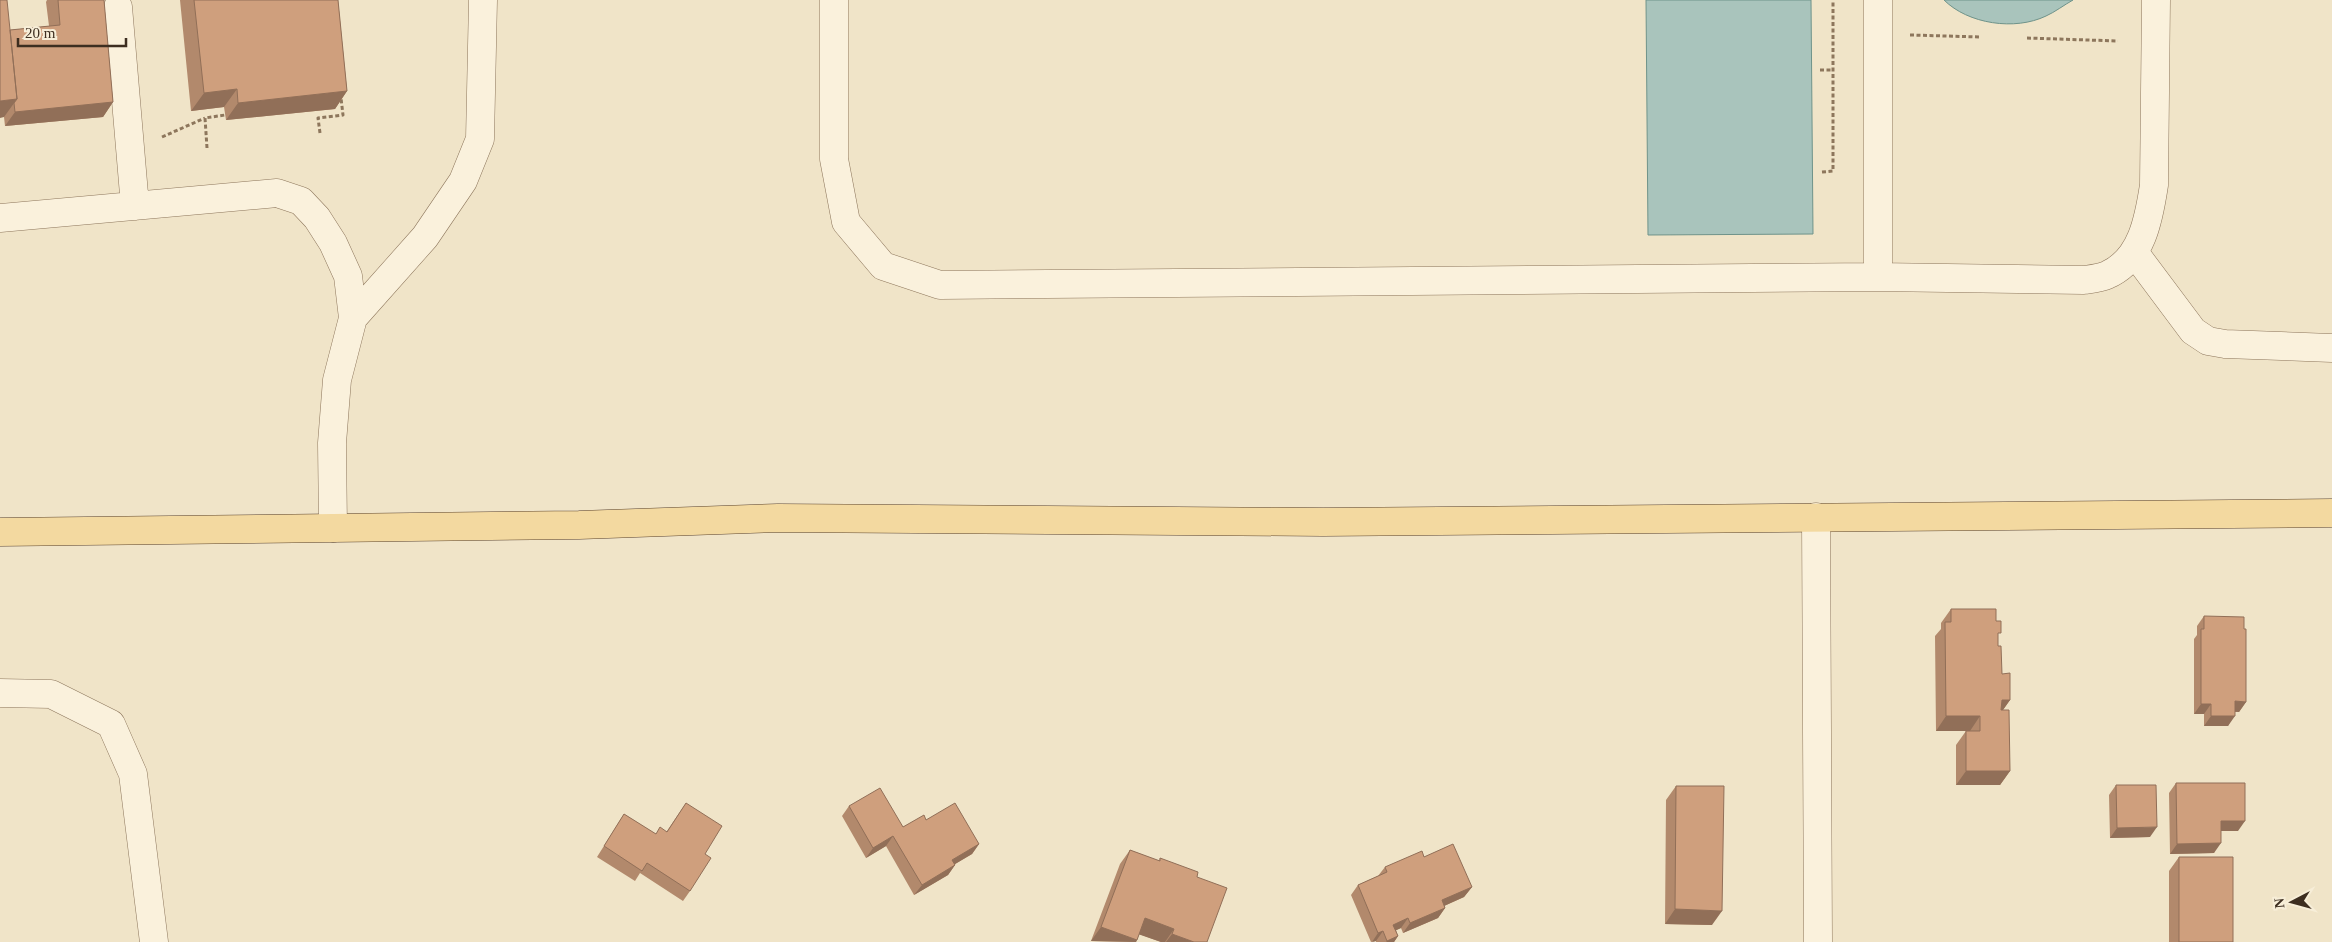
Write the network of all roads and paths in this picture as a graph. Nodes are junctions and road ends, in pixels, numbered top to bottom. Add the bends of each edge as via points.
1 (484, 0) edge
2 (834, 0) edge
3 (1833, 0) edge
4 (1878, 0) edge
5 (2156, 0) edge
6 (118, 7) dead end
7 (1908, 35) dead end
8 (1980, 37) dead end
9 (2026, 38) dead end
10 (2118, 41) dead end
11 (1820, 70) dead end
12 (1833, 70) junction
13 (341, 96) edge
14 (225, 115) edge
15 (204, 118) junction
16 (320, 132) dead end
17 (159, 138) dead end
18 (207, 148) dead end
19 (1822, 172) dead end
20 (135, 206) junction
21 (0, 218) edge
22 (2134, 252) junction
23 (1878, 277) junction
24 (353, 318) junction
25 (2332, 348) edge
26 (2332, 513) edge
27 (1816, 517) junction
28 (333, 528) junction
29 (0, 532) edge
30 (0, 693) edge
31 (154, 942) edge
32 (1818, 942) edge

1 - 24 street via 480,139 463,181 426,237
2 - 23 street via 834,159 846,222 883,266 940,285
3 - 12 path
4 - 23 street
5 - 22 street via 2154,185 2141,241
6 - 20 street
7 - 8 path
9 - 10 path
11 - 12 path
12 - 19 path via 1833,171
13 - 16 path via 343,115 318,118
14 - 15 path
15 - 17 path
15 - 18 path
20 - 21 street
20 - 24 street via 276,193 301,201 318,218 348,276
22 - 23 street via 2108,275 2084,280
22 - 25 street via 2193,332 2208,341
24 - 28 street via 335,407
26 - 27 main road
27 - 28 main road via 1289,522 778,518 579,525
27 - 32 street
28 - 29 main road
30 - 31 street via 51,694 111,724 133,774

